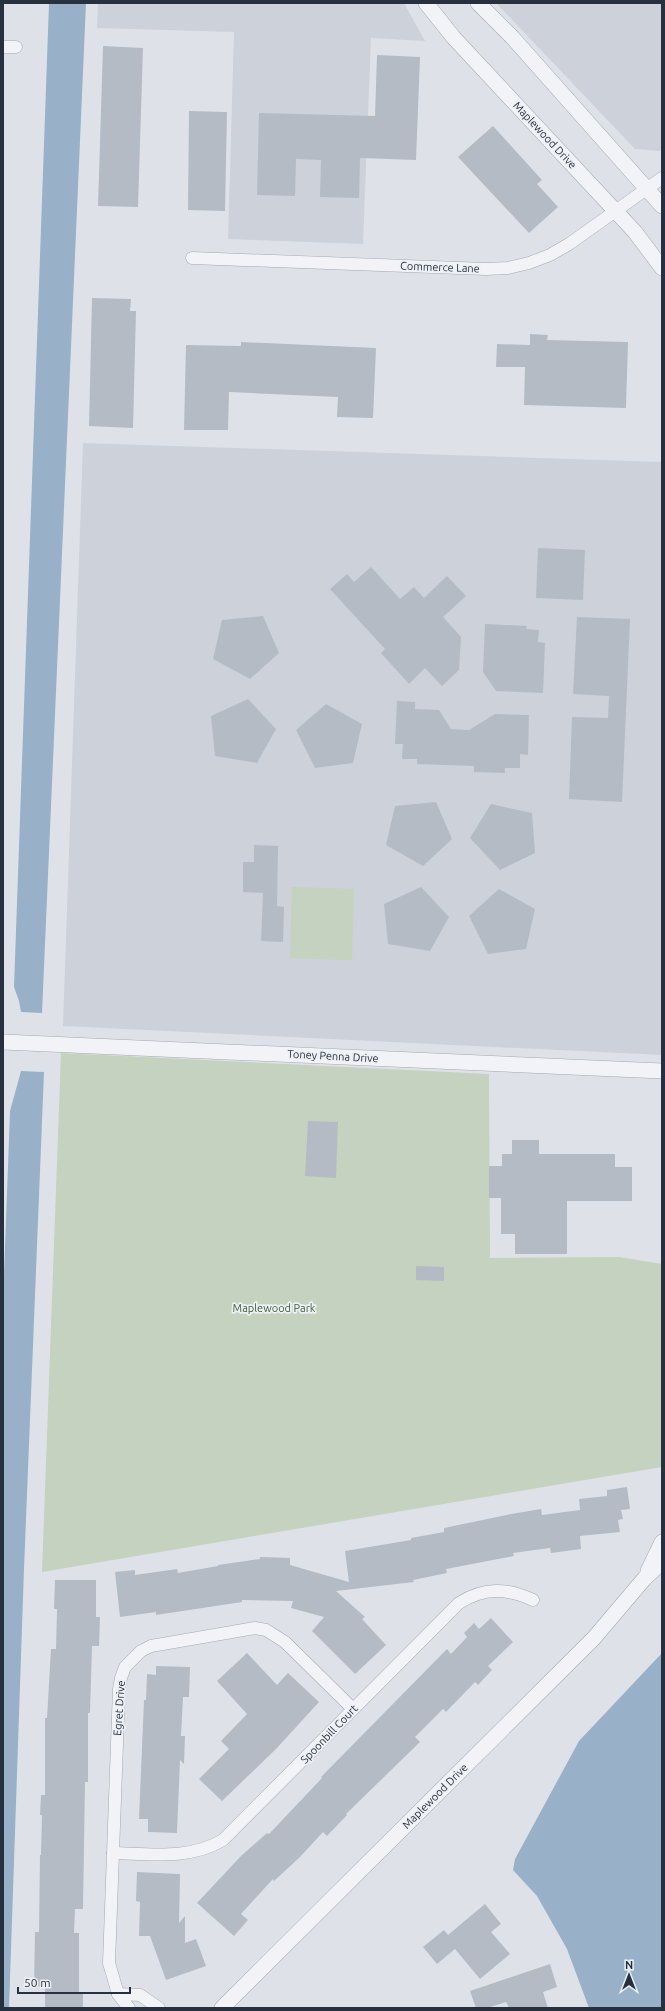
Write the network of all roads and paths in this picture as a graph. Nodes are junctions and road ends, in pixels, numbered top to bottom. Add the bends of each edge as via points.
1 (426, 3) edge
2 (478, 3) edge
3 (3, 46) edge
4 (16, 47) dead end
5 (662, 178) edge
6 (647, 188) junction
7 (662, 206) edge
8 (615, 211) junction
9 (192, 258) dead end
10 (662, 268) edge
11 (3, 1042) edge
12 (662, 1071) edge
13 (662, 1542) edge
14 (662, 1562) edge
15 (644, 1579) junction
16 (533, 1600) dead end
17 (353, 1709) junction
18 (113, 1853) junction
19 (118, 1994) junction
20 (129, 2008) edge
21 (159, 2008) edge
22 (222, 2008) edge

1 - 8 street, Maplewood Drive via 454,38
2 - 6 street via 512,37
3 - 4 street
5 - 6 street, Commerce Lane
6 - 7 street
6 - 8 street, Commerce Lane
8 - 9 street, Commerce Lane via 550,255 508,268
8 - 10 street, Maplewood Drive via 635,232
11 - 12 street, Toney Penna Drive
13 - 15 street, Maplewood Drive
14 - 15 street, Maplewood Drive
15 - 22 street, Maplewood Drive via 594,1638
16 - 17 street, Spoonbill Court via 519,1593 502,1590 469,1596 451,1610
17 - 18 street, Spoonbill Court via 231,1834 218,1843 204,1850 183,1855
17 - 18 street, Egret Drive via 285,1642 266,1630 243,1629 151,1646 141,1651 125,1667 119,1689
18 - 19 street, Egret Drive via 109,1963
19 - 20 street, Egret Drive
19 - 21 street via 140,1995

